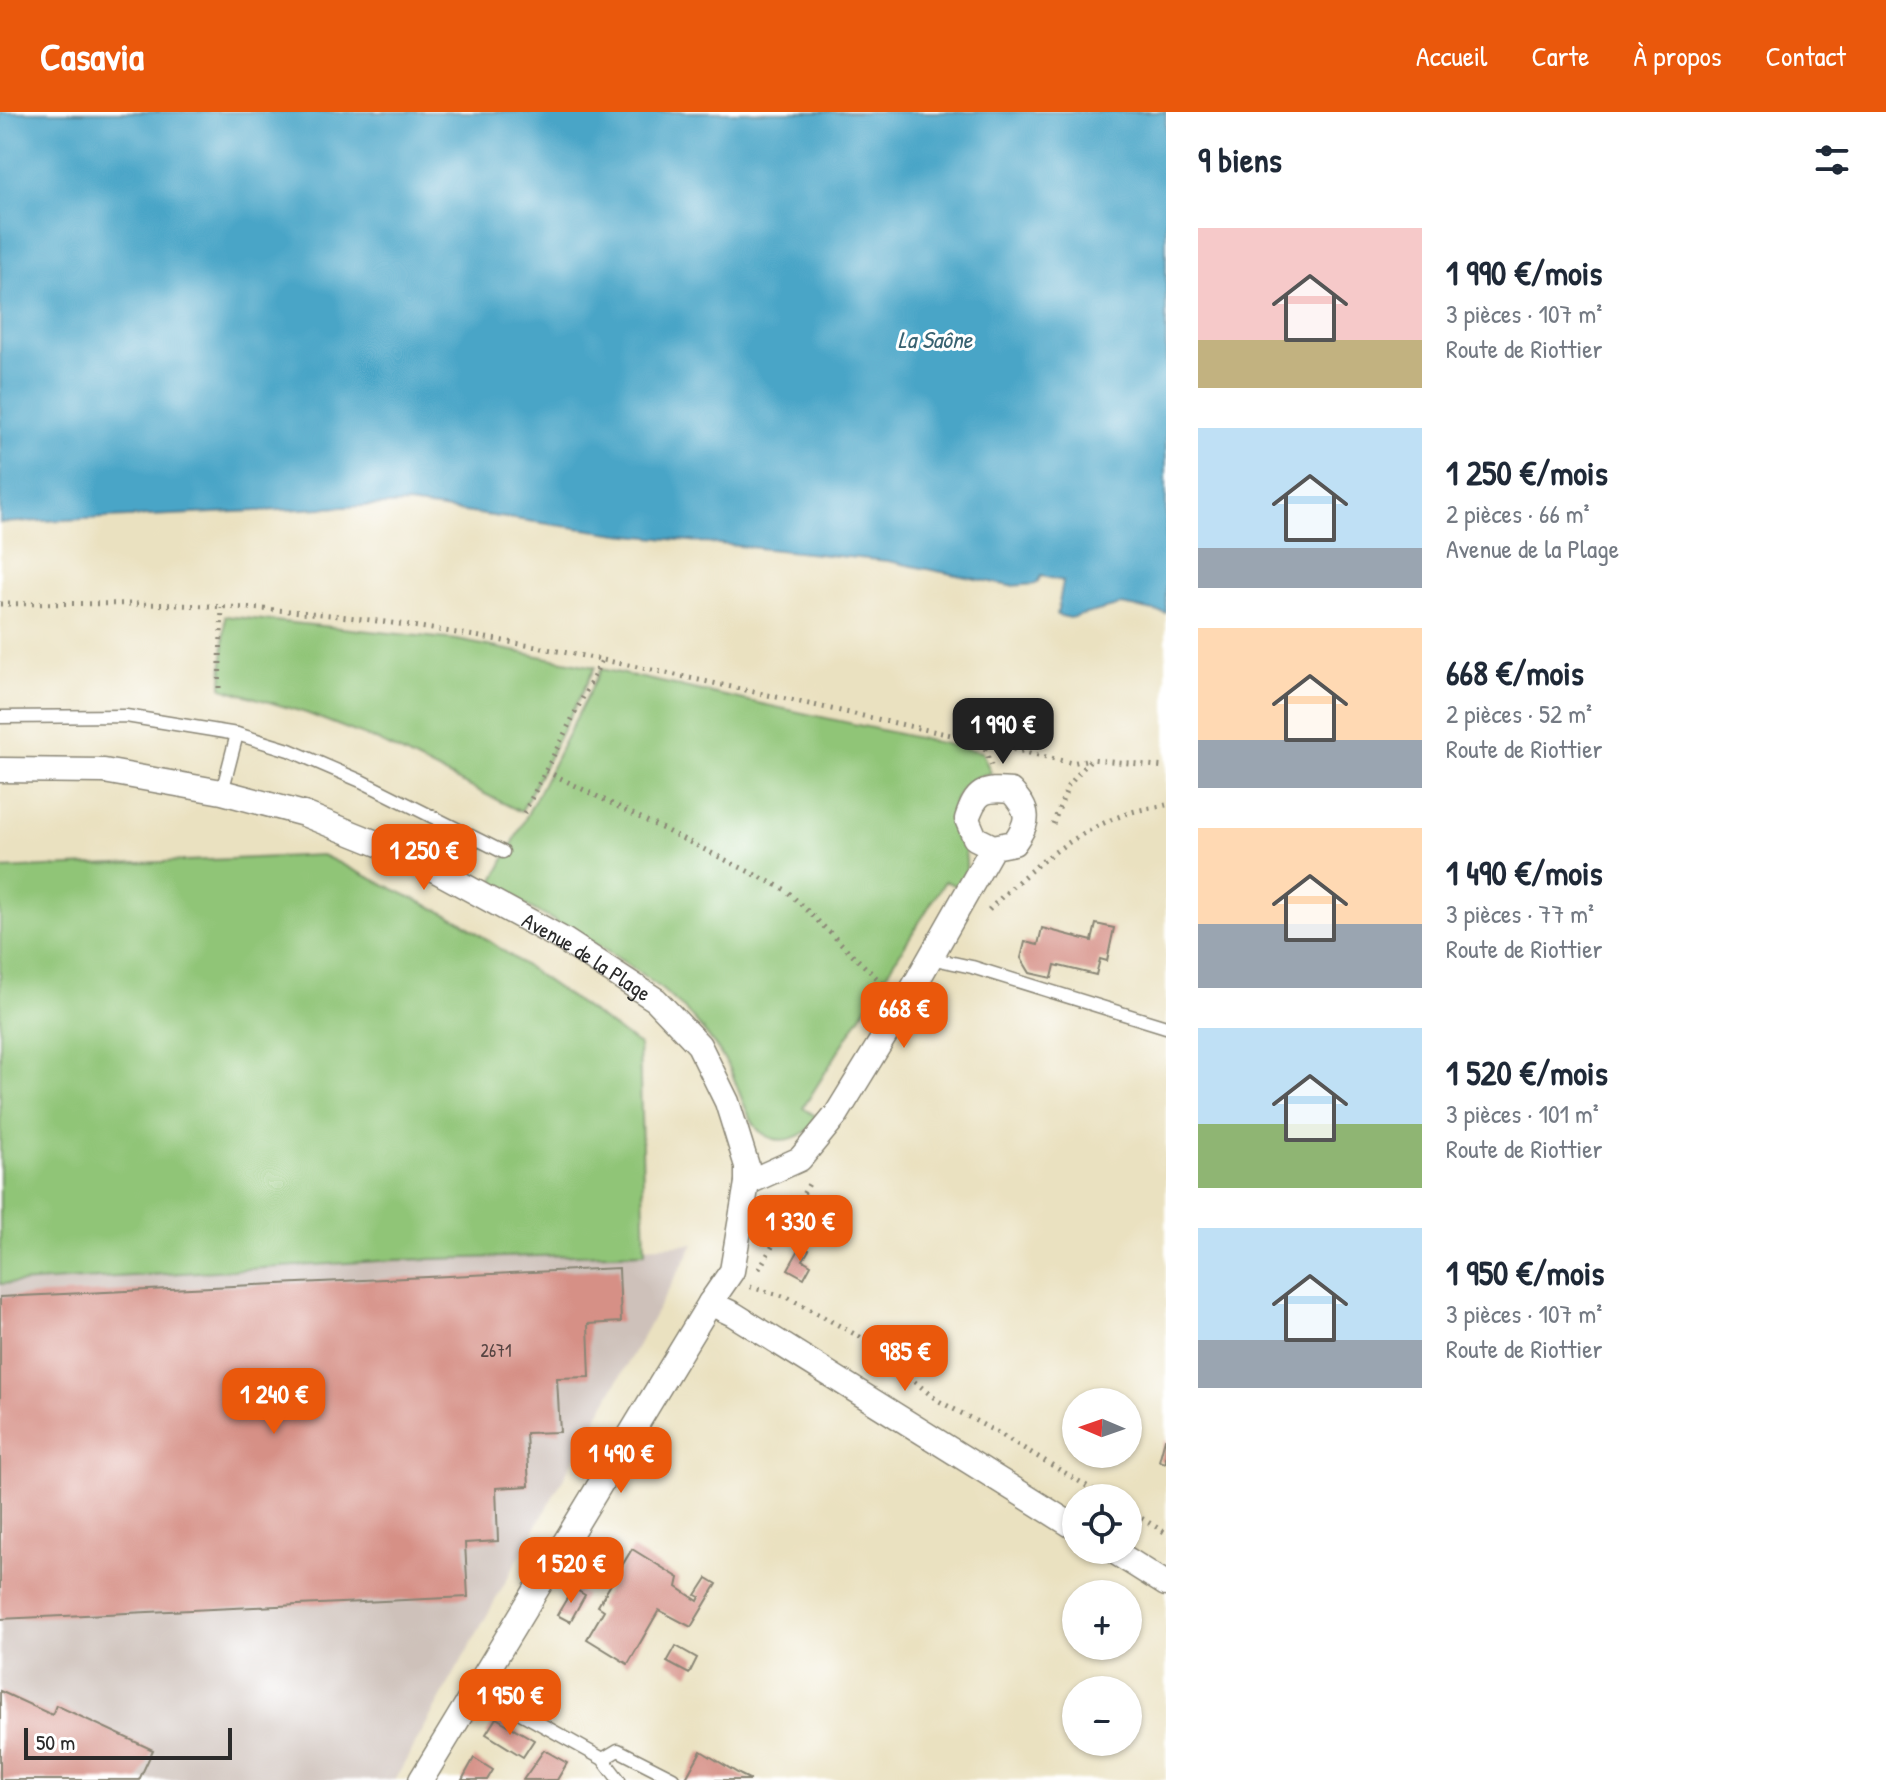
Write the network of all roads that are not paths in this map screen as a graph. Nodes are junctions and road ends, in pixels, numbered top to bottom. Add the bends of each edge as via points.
1 (0, 717) edge
2 (237, 734) junction
3 (0, 770) edge
4 (222, 792) junction
5 (1004, 845) junction
6 (503, 852) dead end
7 (930, 958) junction
8 (1166, 1027) edge
9 (747, 1183) junction
10 (710, 1303) junction
11 (1062, 1519) edge
12 (1134, 1564) edge
13 (1166, 1584) edge
14 (476, 1688) junction
15 (603, 1759) junction
16 (673, 1778) dead end
17 (421, 1780) edge
18 (619, 1780) edge

1 - 2 lane via 126,716
2 - 4 lane
2 - 6 lane via 361,781
3 - 4 street, Avenue de la Plage via 104,771
4 - 9 street, Avenue de la Plage via 304,814 413,858 564,940 656,1000 699,1045 720,1087 747,1166
5 - 5 street via 975,838 967,819 973,800 990,789 1011,791 1024,806 1026,826
5 - 7 street
7 - 8 lane
7 - 9 street via 836,1115 800,1159
9 - 10 street, Avenue de la Plage via 732,1271
10 - 11 street
10 - 14 street, Avenue de la Plage
12 - 13 street
14 - 15 lane
14 - 17 street, Avenue de la Plage
15 - 16 lane via 618,1750
15 - 18 lane

